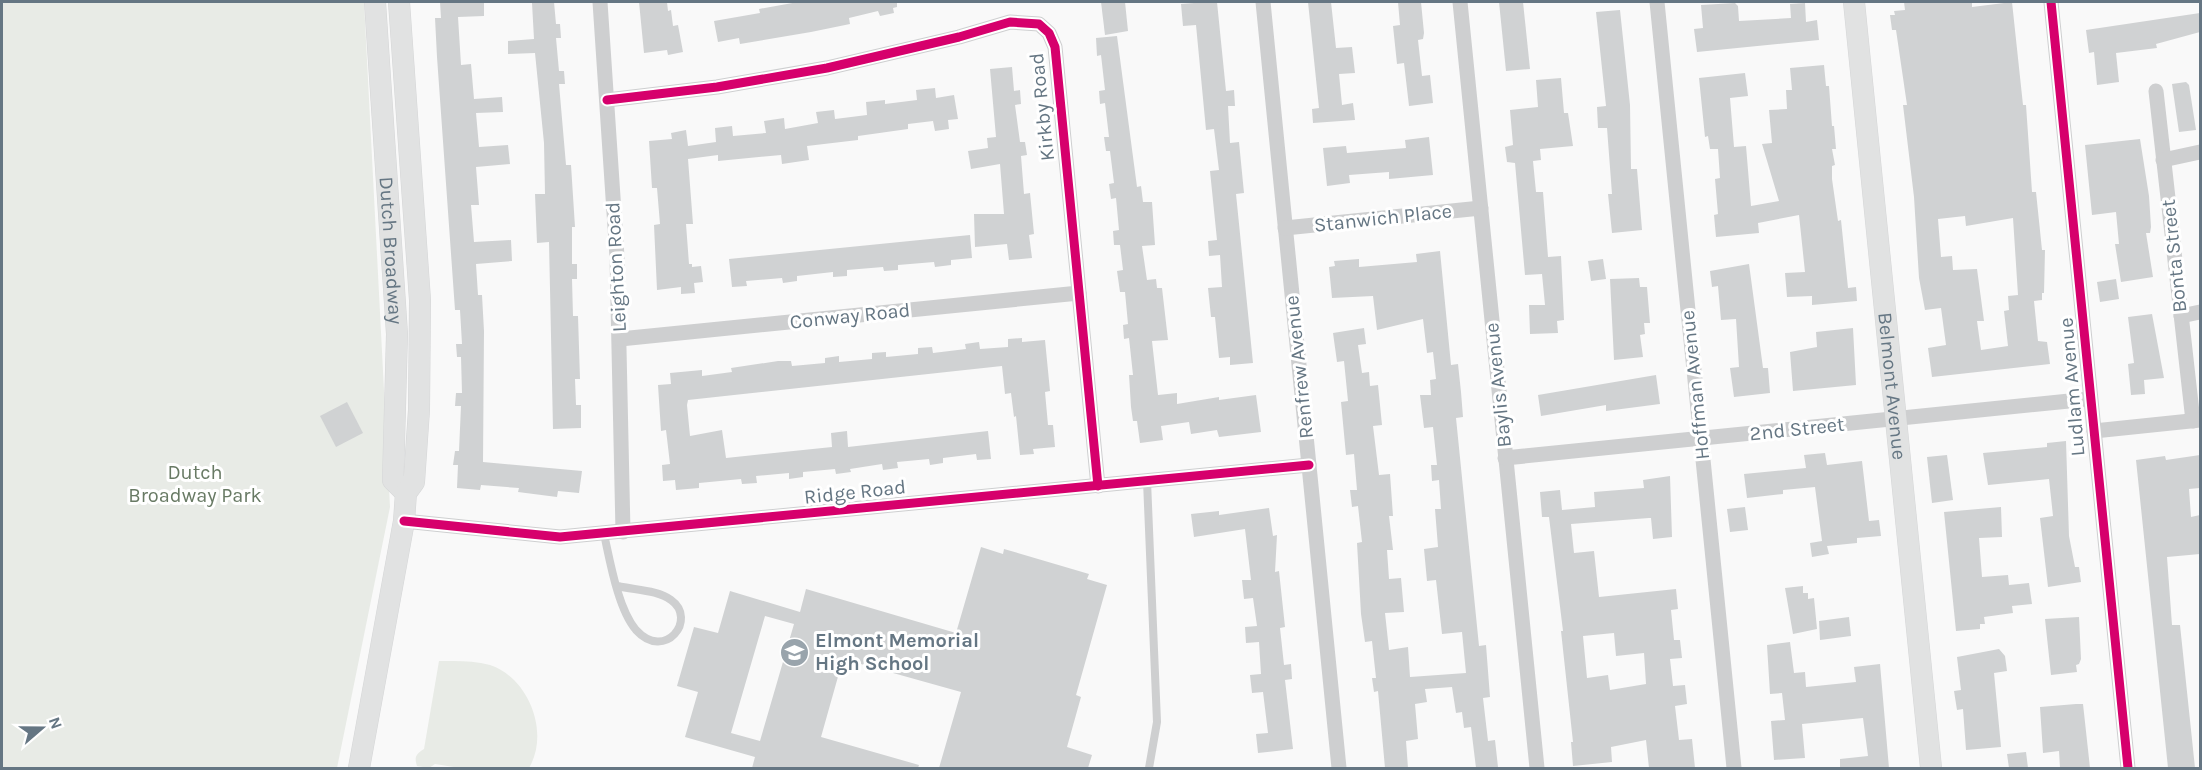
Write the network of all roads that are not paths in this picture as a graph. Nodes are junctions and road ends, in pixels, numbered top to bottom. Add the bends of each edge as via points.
1 (375, 2) edge
2 (399, 2) edge
3 (600, 2) edge
4 (1263, 2) edge
5 (1460, 2) edge
6 (1657, 2) edge
7 (1854, 2) edge
8 (2051, 2) edge
9 (2156, 91) dead end
10 (607, 100) junction
11 (406, 102) junction
12 (384, 106) junction
13 (2200, 152) edge
14 (2163, 160) junction
15 (1480, 208) junction
16 (1285, 228) junction
17 (1079, 292) junction
18 (2200, 312) edge
19 (2181, 316) junction
20 (620, 339) junction
21 (2090, 399) junction
22 (1896, 419) junction
23 (2197, 420) edge
24 (2094, 431) junction
25 (1701, 439) junction
26 (1505, 458) junction
27 (1309, 465) junction
28 (1147, 482) junction
29 (1098, 486) junction
30 (406, 493) junction
31 (404, 521) junction
32 (623, 532) junction
33 (604, 534) junction
34 (618, 586) junction
35 (359, 768) edge
36 (1149, 768) edge
37 (1339, 768) edge
38 (1537, 768) edge
39 (1734, 768) edge
40 (1931, 768) edge
41 (2128, 768) edge

1 - 12 main road, Dutch Broadway
2 - 11 main road, Dutch Broadway
3 - 10 street, Leighton Road
4 - 16 street, Renfrew Avenue
5 - 15 street, Baylis Avenue
6 - 25 street, Hoffman Avenue
7 - 22 main road, Belmont Avenue
8 - 21 street, Ludlam Avenue
9 - 14 street, Bonta Street
10 - 17 street, Kirkby Road via 827,68 1010,22 1039,24 1049,33 1055,47
10 - 20 street, Leighton Road
11 - 12 main road
11 - 30 main road, Dutch Broadway via 420,300 414,482
12 - 30 main road, Dutch Broadway via 397,334 393,480
13 - 14 street
14 - 19 street, Bonta Street
15 - 16 street, Stanwich Place
15 - 26 street, Baylis Avenue
16 - 27 street, Renfrew Avenue
17 - 20 street, Conway Road
17 - 29 street, Kirkby Road
18 - 19 street
19 - 23 street, Bonta Street
20 - 32 street, Leighton Road
21 - 22 street, 2nd Street
21 - 24 street, Ludlam Avenue
22 - 25 street, 2nd Street
22 - 40 main road, Belmont Avenue
23 - 24 street
24 - 41 street, Ludlam Avenue
25 - 26 street, 2nd Street
25 - 39 street, Hoffman Avenue
26 - 38 street, Baylis Avenue
27 - 28 street, Ridge Road
27 - 37 street, Renfrew Avenue
28 - 29 street, Ridge Road
28 - 36 lane via 1157,722
29 - 32 street, Ridge Road
30 - 31 main road, Dutch Broadway
31 - 33 street, Ridge Road via 560,537
31 - 35 main road, Dutch Broadway
32 - 33 street, Ridge Road
33 - 34 lane
34 - 34 lane via 624,609 637,630 660,642 673,637 680,616 673,601

